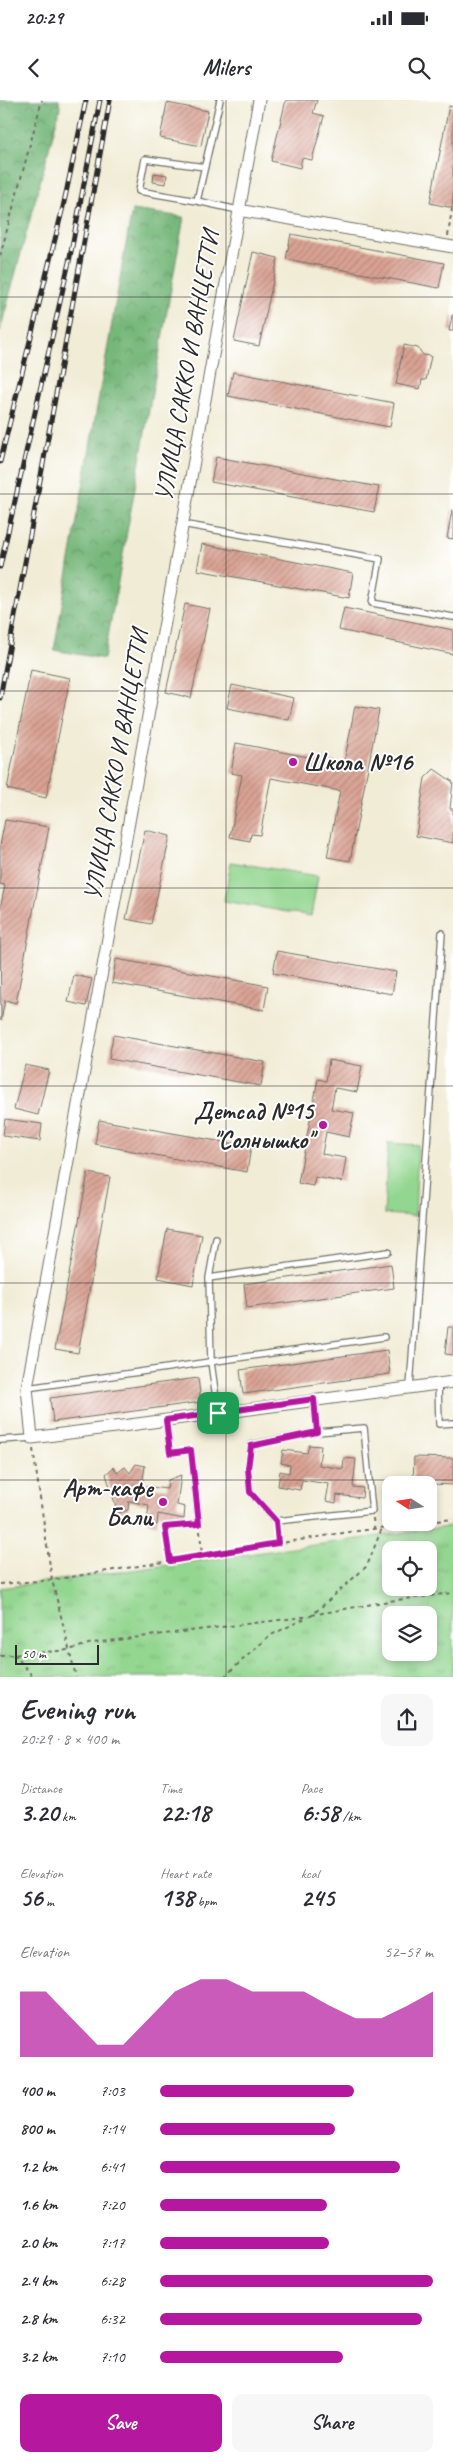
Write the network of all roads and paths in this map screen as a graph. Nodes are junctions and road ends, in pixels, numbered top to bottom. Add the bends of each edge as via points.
1 (42, 100) edge
2 (220, 100) edge
3 (259, 100) edge
4 (205, 167) junction
5 (197, 201) junction
6 (453, 202) edge
7 (238, 210) junction
8 (451, 246) edge
9 (0, 256) edge
10 (182, 524) junction
11 (453, 617) edge
12 (442, 933) dead end
13 (216, 1239) dead end
14 (388, 1252) dead end
15 (209, 1278) junction
16 (384, 1337) dead end
17 (211, 1362) junction
18 (453, 1382) edge
19 (438, 1384) junction
20 (410, 1387) junction
21 (27, 1388) junction
22 (314, 1399) junction
23 (218, 1413) junction
24 (166, 1420) junction
25 (453, 1423) edge
26 (317, 1432) junction
27 (32, 1438) junction
28 (0, 1440) edge
29 (453, 1519) edge
30 (276, 1521) junction
31 (438, 1521) edge
32 (199, 1524) junction
33 (165, 1527) joint
34 (382, 1528) joint
35 (278, 1543) junction
36 (202, 1556) junction
37 (170, 1561) junction
38 (52, 1580) junction
39 (0, 1584) edge
40 (453, 1593) edge
41 (311, 1616) junction
42 (69, 1650) junction
43 (14, 1654) junction
44 (0, 1656) edge
45 (33, 1677) edge
46 (76, 1677) edge
47 (224, 1677) edge

1 - 9 path
2 - 4 lane
3 - 7 street, УЛИЦА САККО И ВАНЦЕТТИ
4 - 5 lane
4 - 5 lane via 145,159 139,191
5 - 7 lane
6 - 8 path via 448,227
7 - 8 street
7 - 10 street, УЛИЦА САККО И ВАНЦЕТТИ
10 - 11 lane via 380,559 372,603
10 - 21 street, УЛИЦА САККО И ВАНЦЕТТИ
12 - 20 lane
13 - 15 lane
14 - 15 lane
15 - 17 lane
16 - 17 lane
17 - 21 lane
17 - 23 lane
18 - 19 street
19 - 20 street
19 - 25 lane via 439,1424
20 - 22 street
21 - 27 street, УЛИЦА САККО И ВАНЦЕТТИ
22 - 23 street
22 - 26 lane
23 - 24 street
24 - 27 street
24 - 32 lane via 170,1453 191,1450
26 - 30 lane via 251,1446 248,1468 250,1492
26 - 30 lane via 364,1428 372,1511
27 - 28 lane
27 - 38 path
29 - 31 path
30 - 35 path
32 - 33 lane
32 - 36 path
33 - 37 path
34 - 35 path
34 - 41 path via 367,1566
35 - 36 path
36 - 37 path
37 - 38 path
38 - 39 path
38 - 42 path
40 - 41 path
41 - 42 path via 92,1643
41 - 47 path via 269,1636
42 - 43 path
42 - 46 path
43 - 44 path
43 - 45 path

